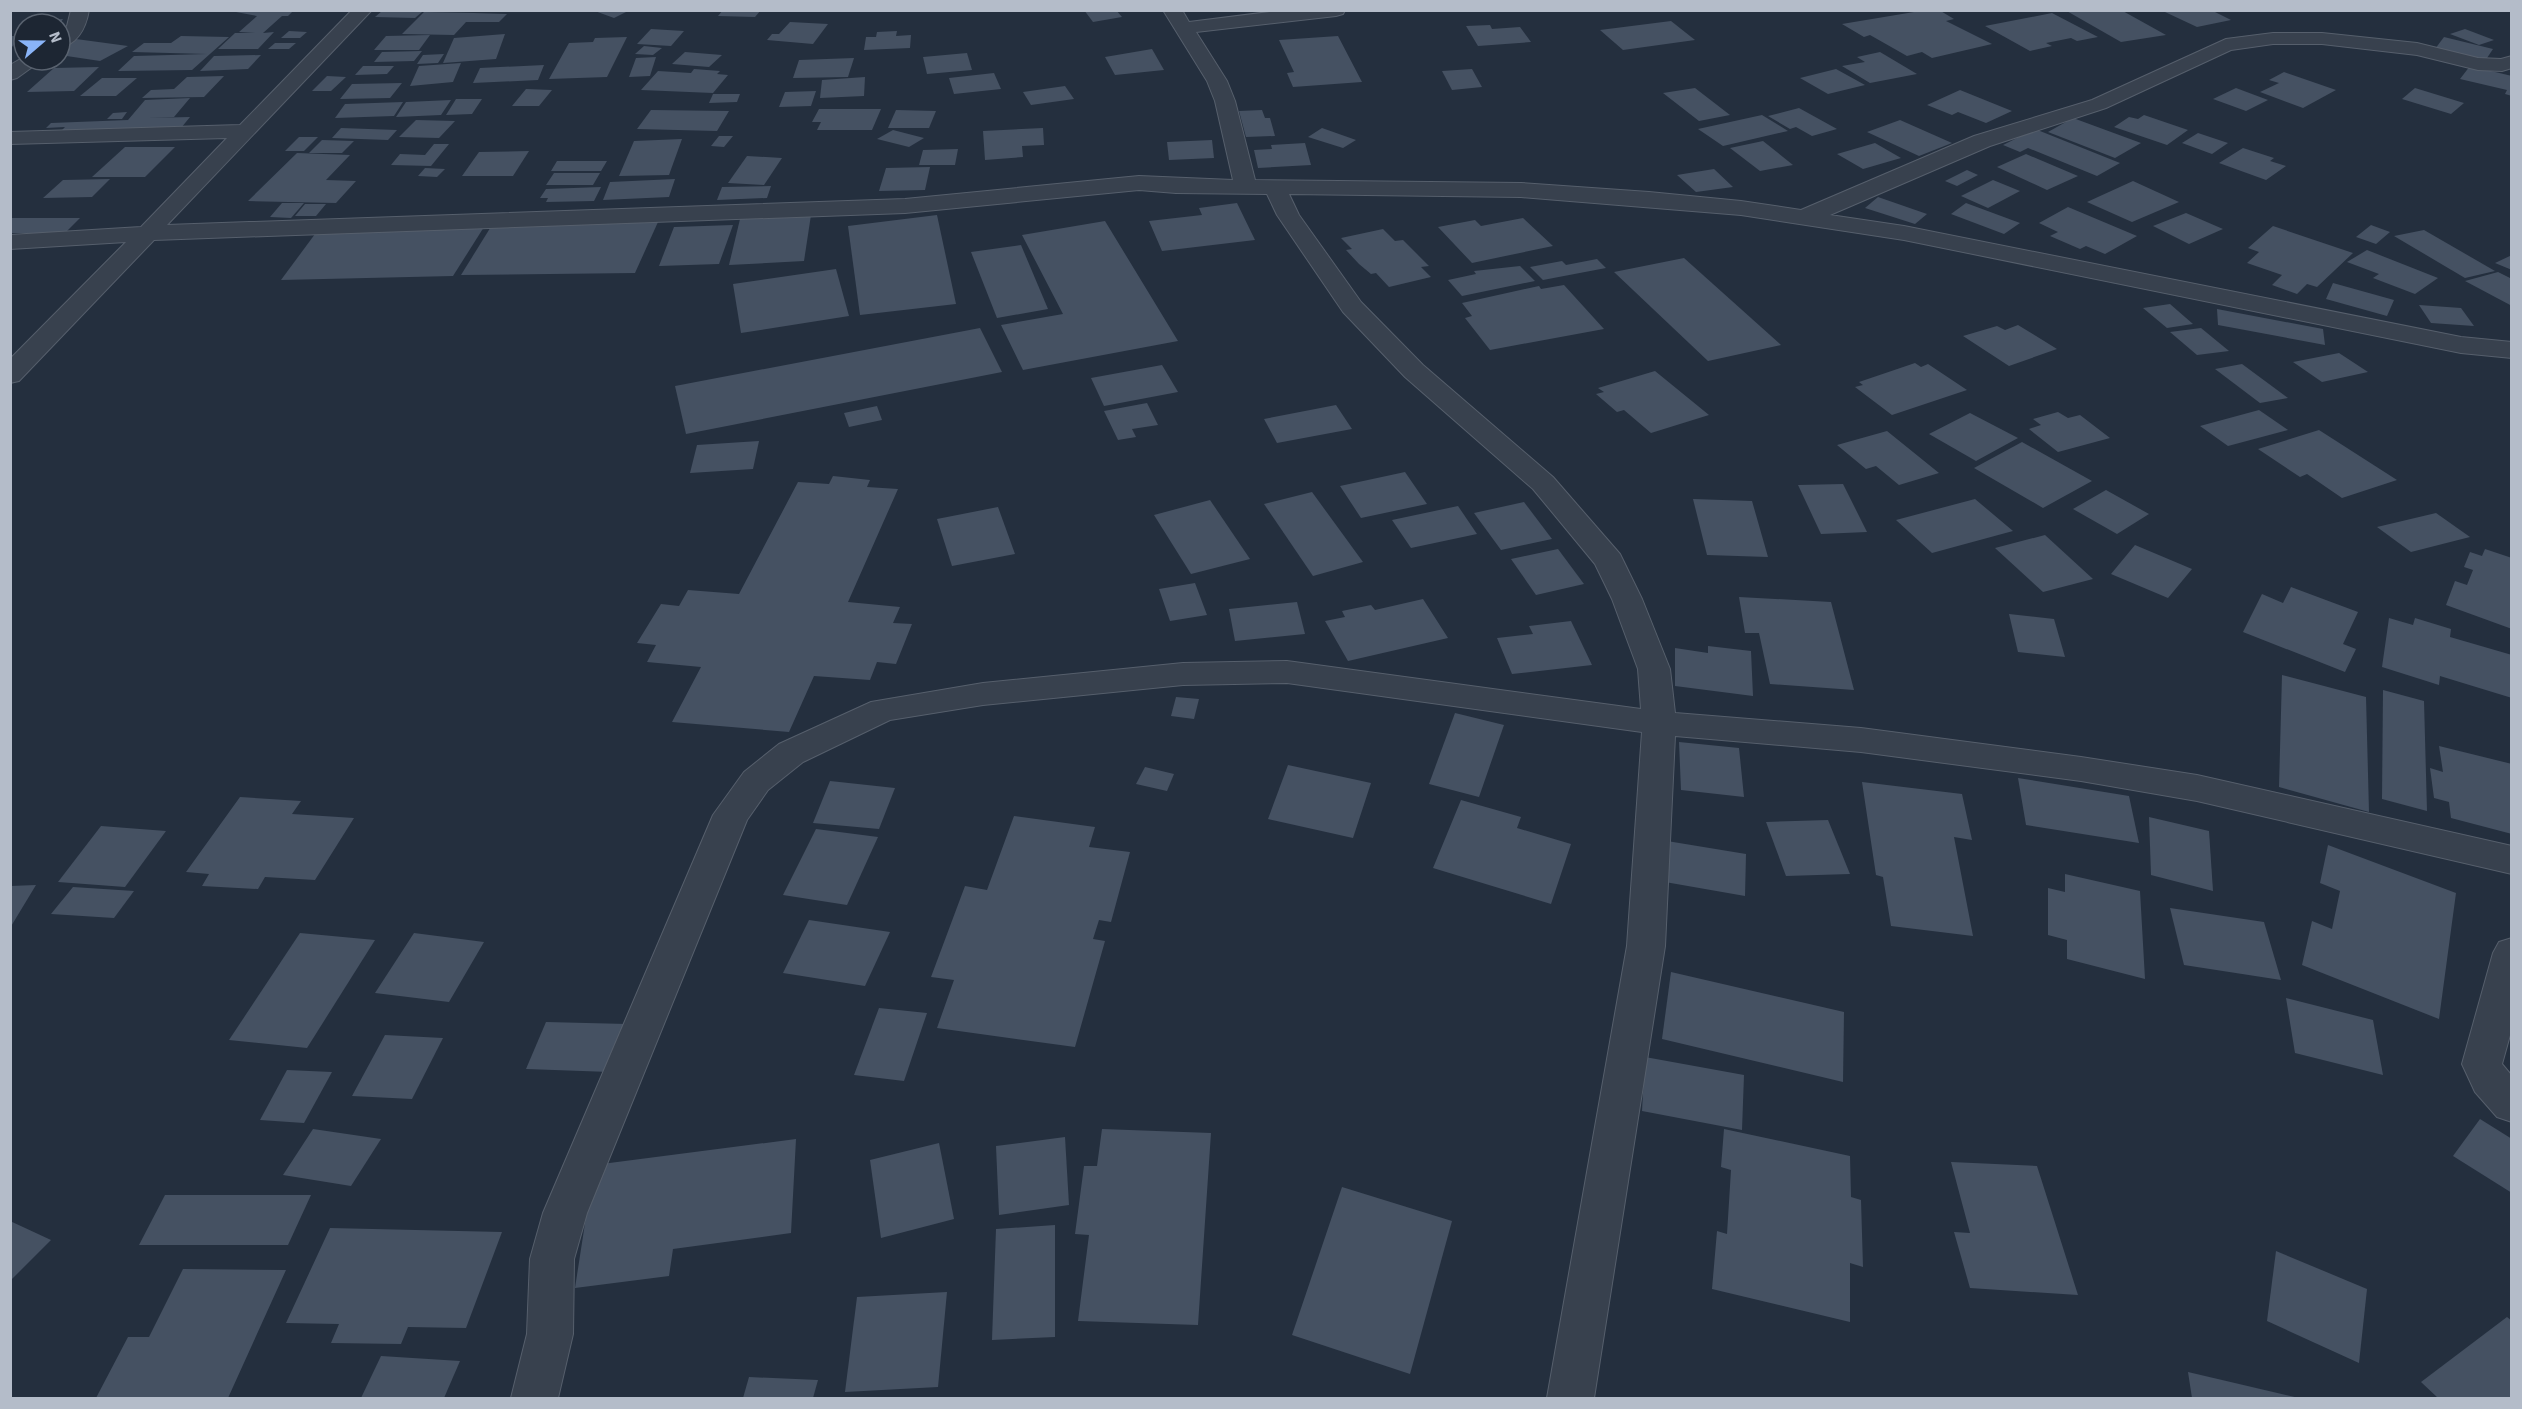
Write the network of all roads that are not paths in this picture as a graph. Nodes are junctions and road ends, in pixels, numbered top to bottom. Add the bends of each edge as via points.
1 (80, 10) edge
2 (363, 10) edge
3 (1172, 10) edge
4 (1336, 10) edge
5 (1185, 28) junction
6 (72, 32) edge
7 (2511, 62) edge
8 (248, 131) junction
9 (13, 135) edge
10 (1261, 187) junction
11 (1805, 217) junction
12 (150, 233) junction
13 (10, 242) edge
14 (2511, 350) edge
15 (10, 375) edge
16 (1659, 723) junction
17 (2511, 860) edge
18 (2511, 953) edge
19 (2511, 1104) edge
20 (534, 1398) edge
21 (1570, 1398) edge

1 - 6 street
2 - 8 street
3 - 5 street
4 - 5 street
5 - 10 street via 1217,81
7 - 11 street via 2493,65 2391,45 2308,39 2247,40 2226,45 2099,104 1982,141
8 - 9 street
8 - 12 street
10 - 11 street via 1509,190 1729,207
10 - 12 street via 1138,183 905,206
10 - 16 street via 1288,215 1352,307 1414,370 1543,483 1609,561 1654,669
11 - 14 street via 1904,233 2461,345
12 - 13 street
12 - 15 street
16 - 17 street via 1861,740 2092,771 2197,788
16 - 20 street via 1287,672 1183,674 983,694 883,710 791,753 756,781 731,815 565,1213 552,1259 550,1334
16 - 21 street via 1646,946
18 - 19 street via 2482,1064

